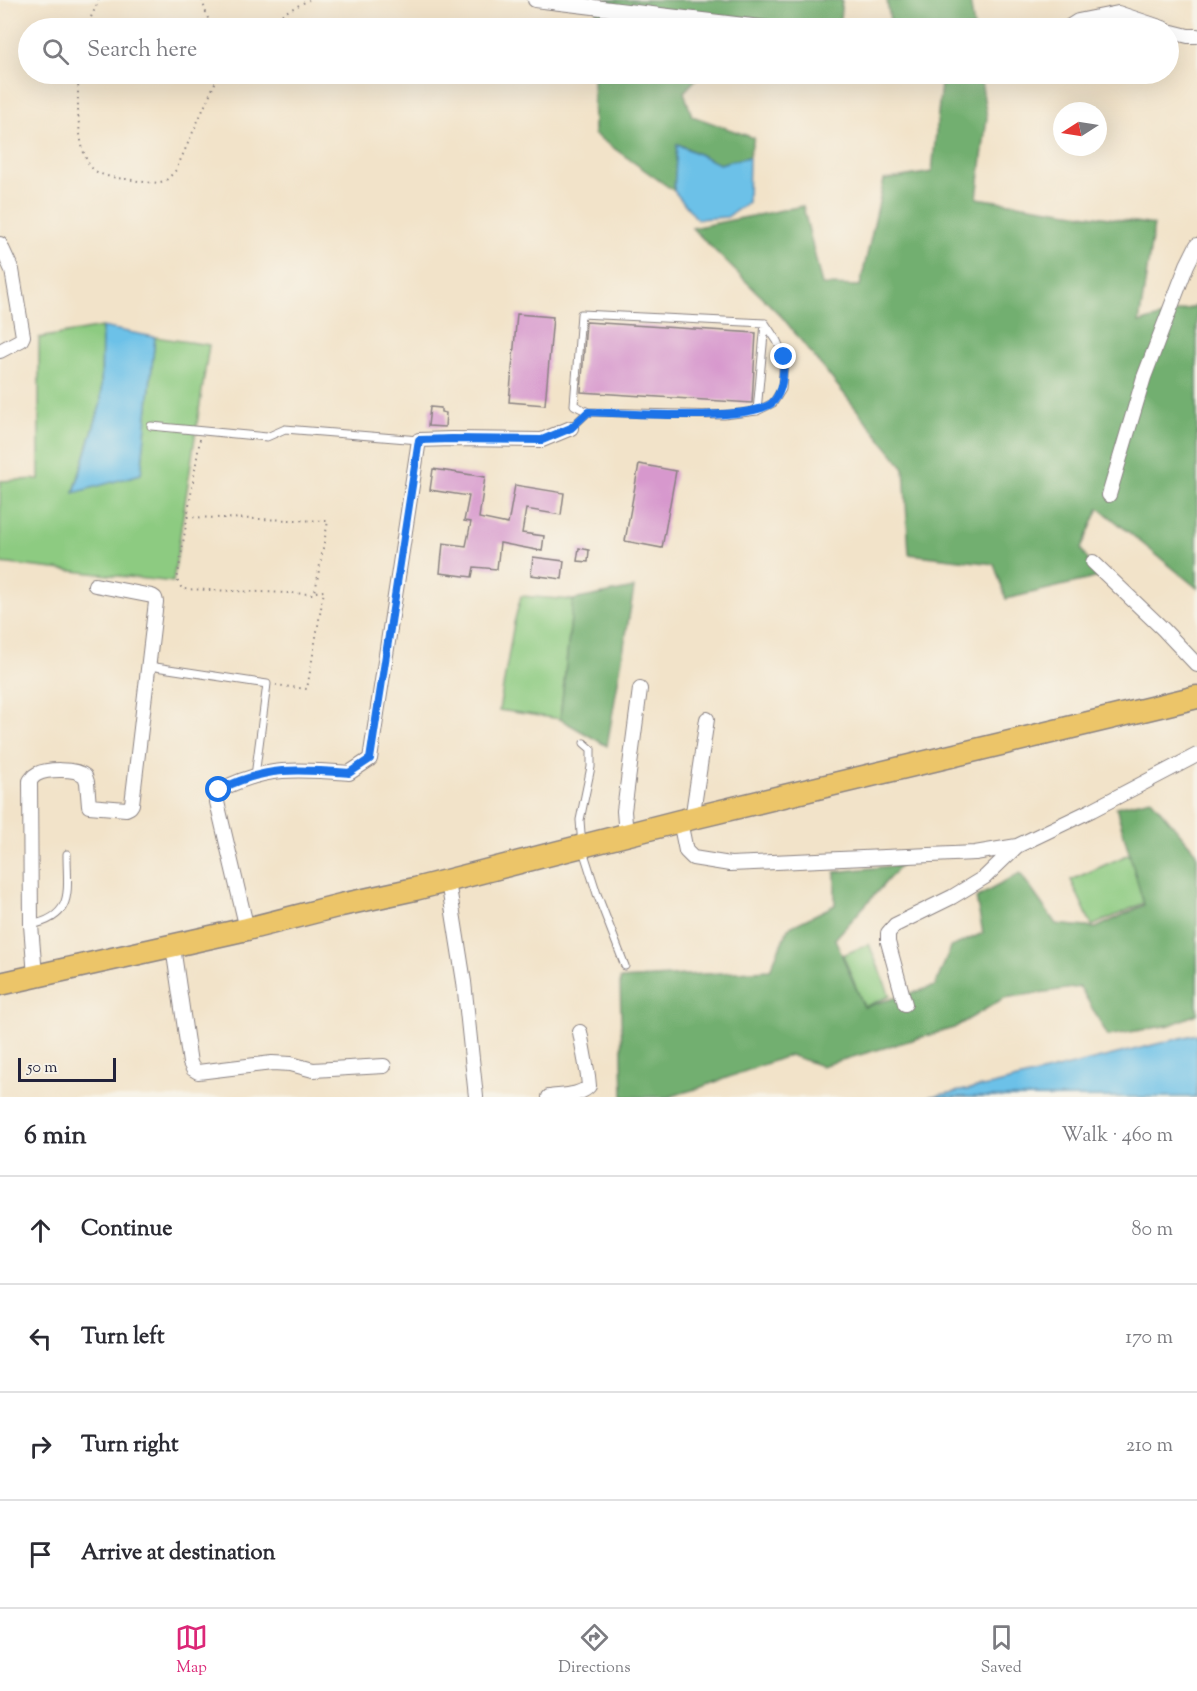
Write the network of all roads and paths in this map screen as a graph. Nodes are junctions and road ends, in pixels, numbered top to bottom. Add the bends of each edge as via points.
1 (99, 0) edge
2 (202, 0) edge
3 (309, 0) edge
4 (535, 0) edge
5 (91, 18) edge
6 (208, 18) edge
7 (277, 18) edge
8 (685, 18) edge
9 (1092, 18) edge
10 (1133, 18) edge
11 (1179, 34) edge
12 (1197, 36) edge
13 (78, 84) edge
14 (215, 84) edge
15 (0, 244) edge
16 (1197, 245) edge
17 (765, 323) junction
18 (0, 351) edge
19 (757, 411) junction
20 (588, 412) junction
21 (151, 426) dead end
22 (571, 428) joint
23 (201, 430) junction
24 (419, 440) junction
25 (1109, 495) dead end
26 (187, 517) junction
27 (1093, 562) dead end
28 (95, 585) dead end
29 (315, 592) junction
30 (1197, 665) edge
31 (149, 666) junction
32 (267, 684) junction
33 (640, 689) dead end
34 (1197, 697) edge
35 (707, 719) dead end
36 (584, 743) dead end
37 (1197, 755) edge
38 (255, 776) junction
39 (686, 820) junction
40 (626, 836) junction
41 (1017, 846) junction
42 (582, 847) junction
43 (67, 854) dead end
44 (448, 880) junction
45 (31, 925) junction
46 (247, 929) junction
47 (173, 947) junction
48 (625, 966) dead end
49 (35, 976) junction
50 (0, 984) edge
51 (905, 1004) dead end
52 (580, 1032) dead end
53 (384, 1066) dead end
54 (476, 1097) edge
55 (549, 1097) edge

1 - 5 path
2 - 6 path
3 - 7 path
4 - 8 street
9 - 10 street via 1118,13
11 - 12 street
13 - 14 path via 86,160 104,175 154,183 165,180 176,170
15 - 18 street via 12,270 23,336
16 - 25 street via 1144,377
17 - 19 lane
17 - 19 lane via 784,357 782,389 773,403
17 - 20 lane via 581,314 574,405
19 - 20 lane via 724,415
20 - 22 lane
21 - 23 lane
22 - 24 street via 542,440
23 - 24 lane via 267,437 285,429
23 - 26 path
24 - 38 street via 370,759 349,773 303,769
26 - 29 path via 177,580 182,589
26 - 29 path via 328,521
27 - 30 street
28 - 31 street via 155,598
29 - 32 path via 324,591 307,689
31 - 32 lane
31 - 45 street via 130,807 89,806 85,776 75,770 34,774 30,781
32 - 38 lane
33 - 40 street via 624,811
34 - 39 highway
35 - 39 street
36 - 42 lane via 591,749 591,767 580,820
37 - 41 street
38 - 46 street via 219,790 217,796
39 - 40 highway
39 - 41 street via 686,851 693,858 730,864 975,854
40 - 42 highway
41 - 51 street via 985,877 895,925 888,933
42 - 44 highway
42 - 48 lane
43 - 45 lane via 65,904 53,918
44 - 46 highway
44 - 54 street
45 - 49 street
46 - 47 highway
47 - 49 highway
47 - 53 street via 190,1063 198,1072 272,1063 314,1070
49 - 50 highway
52 - 55 street via 589,1086 585,1091

